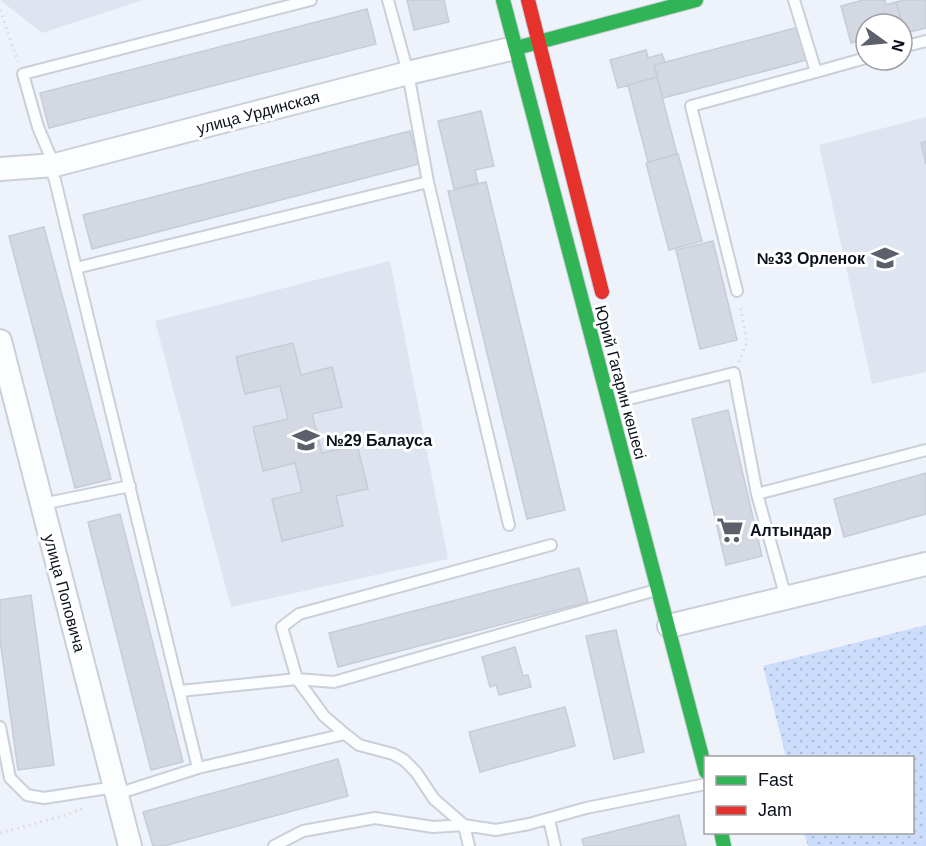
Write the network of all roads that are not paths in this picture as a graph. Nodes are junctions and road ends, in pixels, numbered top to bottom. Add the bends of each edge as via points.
1 (311, 0) edge
2 (388, 0) edge
3 (503, 0) edge
4 (528, 0) edge
5 (696, 0) edge
6 (794, 0) edge
7 (539, 43) junction
8 (515, 48) junction
9 (854, 61) edge
10 (816, 72) junction
11 (408, 74) junction
12 (52, 165) junction
13 (0, 169) edge
14 (428, 182) junction
15 (76, 268) junction
16 (737, 291) road end
17 (606, 307) dead end
18 (0, 341) edge
19 (629, 399) dead end
20 (926, 450) edge
21 (129, 486) junction
22 (757, 494) junction
23 (42, 504) junction
24 (509, 525) dead end
25 (551, 545) dead end
26 (926, 564) edge
27 (659, 589) junction
28 (786, 598) junction
29 (683, 623) junction
30 (297, 679) junction
31 (180, 691) junction
32 (0, 727) edge
33 (345, 734) junction
34 (704, 765) edge
35 (198, 768) junction
36 (704, 784) edge
37 (116, 791) junction
38 (549, 819) junction
39 (464, 825) junction
40 (130, 846) edge
41 (274, 846) edge
42 (469, 846) edge
43 (555, 846) edge

1 - 12 lane via 23,74
2 - 11 lane
3 - 8 main road, Юрий Гагарин көшесі
4 - 7 main road, Юрий Гагарин көшесі
5 - 7 main road
6 - 10 lane
7 - 8 main road
7 - 17 main road, Юрий Гагарин көшесі
8 - 11 street, улица Урдинская
8 - 27 main road, Юрий Гагарин көшесі
9 - 10 lane
10 - 16 lane via 691,106
11 - 12 street, улица Урдинская
11 - 14 lane
12 - 13 street, улица Урдинская
12 - 15 lane
14 - 15 lane
14 - 24 lane
15 - 21 lane
18 - 23 street, улица Поповича
19 - 22 lane via 734,373
20 - 22 lane
21 - 23 lane
21 - 31 lane
22 - 28 lane
23 - 37 street, улица Поповича
25 - 30 lane via 299,614 282,627
26 - 28 street
27 - 29 main road, Юрий Гагарин көшесі
27 - 30 lane via 334,682
28 - 29 street
29 - 34 main road, Юрий Гагарин көшесі
30 - 31 lane
30 - 33 lane via 324,716
31 - 35 lane
32 - 37 lane via 10,778 27,795 44,798
33 - 35 lane
33 - 39 lane via 359,745 404,760 435,799
35 - 37 lane
36 - 38 lane
37 - 40 street, улица Поповича
38 - 39 lane via 496,830
38 - 43 lane
39 - 41 lane via 433,827 375,818 303,831
39 - 42 lane

